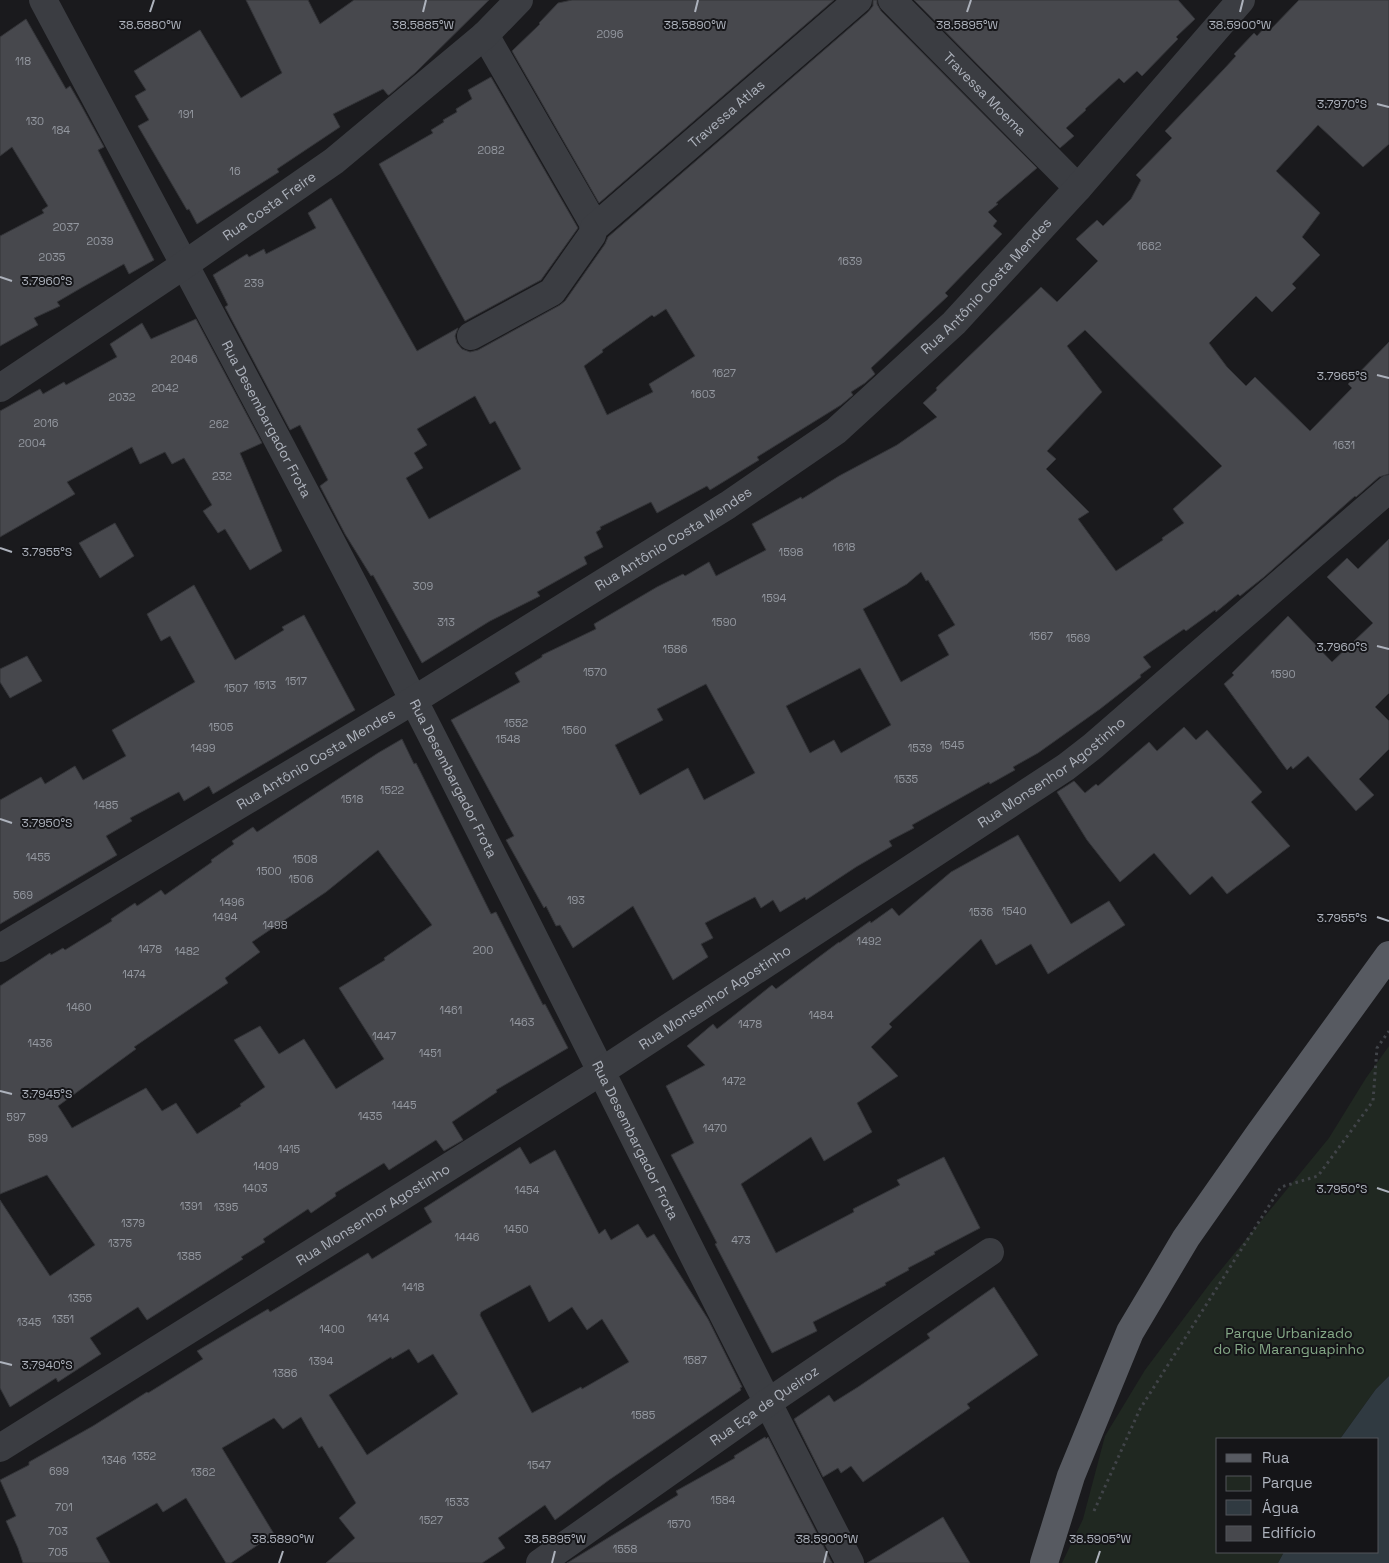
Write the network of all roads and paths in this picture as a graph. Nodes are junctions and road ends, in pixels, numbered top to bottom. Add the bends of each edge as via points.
1 (43, 0) edge
2 (519, 0) edge
3 (858, 0) edge
4 (892, 0) edge
5 (1241, 0) edge
6 (485, 35) junction
7 (1078, 188) junction
8 (594, 228) junction
9 (184, 265) junction
10 (471, 336) dead end
11 (0, 388) edge
12 (1389, 489) edge
13 (414, 700) junction
14 (0, 948) edge
15 (1389, 956) edge
16 (1389, 1030) edge
17 (602, 1071) junction
18 (990, 1252) dead end
19 (767, 1403) junction
20 (0, 1448) edge
21 (1091, 1516) dead end
22 (540, 1563) edge
23 (850, 1563) edge
24 (1044, 1563) edge

1 - 9 street, Rua Desembargador Frota
2 - 6 street, Rua Costa Freire
3 - 8 street, Travessa Atlas
4 - 7 street, Travessa Moema
5 - 7 street, Rua Antônio Costa Mendes
6 - 8 street
6 - 9 street, Rua Costa Freire via 334,161
7 - 13 street, Rua Antônio Costa Mendes via 954,322 836,431 728,505
8 - 10 street, Travessa Atlas via 552,292
9 - 11 street, Rua Costa Freire
9 - 13 street, Rua Desembargador Frota
12 - 17 street, Rua Monsenhor Agostinho via 1066,767
13 - 14 street, Rua Antônio Costa Mendes
13 - 17 street, Rua Desembargador Frota
15 - 24 main road via 1186,1238 1130,1332 1071,1476
16 - 21 path via 1377,1048 1373,1101 1318,1176 1281,1187 1140,1409
17 - 19 street, Rua Desembargador Frota
17 - 20 street, Rua Monsenhor Agostinho
18 - 19 street, Rua Eça de Queiroz
19 - 22 street, Rua Eça de Queiroz
19 - 23 street, Rua Desembargador Frota

